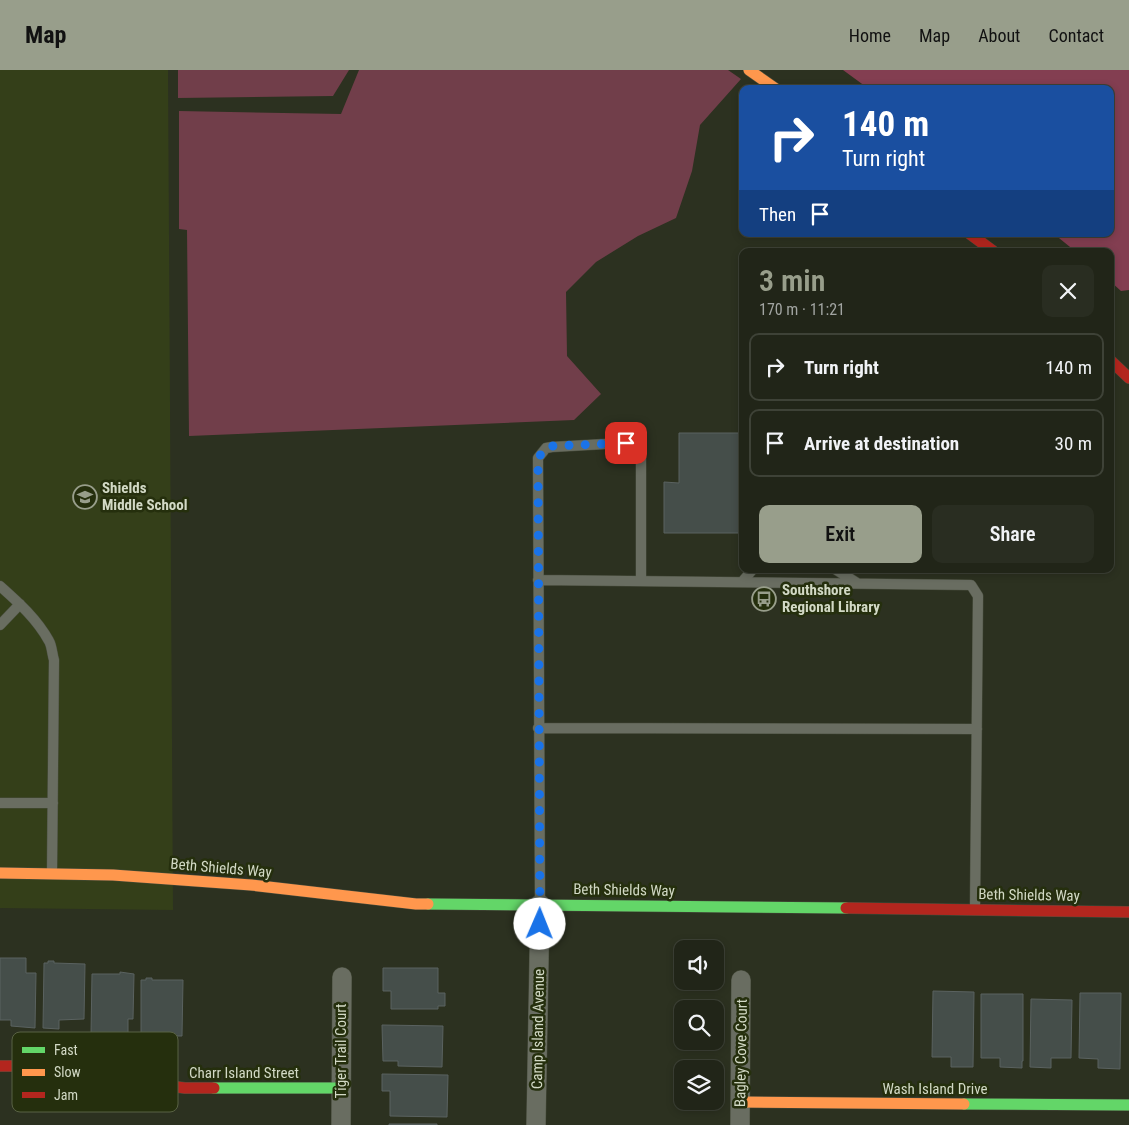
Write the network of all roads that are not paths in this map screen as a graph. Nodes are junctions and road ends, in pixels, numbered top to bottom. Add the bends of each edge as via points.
1 (748, 70) edge
2 (770, 85) edge
3 (974, 237) edge
4 (989, 248) edge
5 (1114, 364) edge
6 (1129, 378) edge
7 (750, 573) edge
8 (842, 573) edge
9 (538, 580) junction
10 (641, 581) junction
11 (742, 582) junction
12 (858, 583) junction
13 (0, 586) edge
14 (20, 604) junction
15 (0, 625) edge
16 (538, 728) junction
17 (977, 729) junction
18 (0, 803) edge
19 (53, 803) junction
20 (0, 873) edge
21 (52, 874) junction
22 (540, 904) junction
23 (975, 909) junction
24 (1129, 912) edge
25 (342, 977) dead end
26 (741, 980) dead end
27 (178, 1087) edge
28 (341, 1088) junction
29 (740, 1102) junction
30 (1129, 1106) edge
31 (340, 1125) edge
32 (536, 1125) edge
33 (740, 1125) edge

1 - 2 street
3 - 4 street
5 - 6 street
7 - 11 lane
8 - 12 lane
9 - 10 lane
9 - 10 lane via 538,458 552,446 641,442
9 - 16 lane
10 - 11 lane
11 - 12 lane
12 - 17 lane via 971,585 978,596
13 - 14 lane
14 - 15 lane
14 - 19 lane via 50,643 54,660
16 - 17 lane
16 - 22 lane
17 - 23 lane
18 - 19 lane
19 - 21 lane
20 - 21 street, Beth Shields Way
21 - 22 street, Beth Shields Way via 251,885 416,904
22 - 23 street, Beth Shields Way
22 - 32 street, Camp Island Avenue
23 - 24 street, Beth Shields Way
25 - 28 street, Tiger Trail Court
26 - 29 street, Bagley Cove Court
27 - 28 street, Charr Island Street
28 - 31 street, Tiger Trail Court
29 - 30 street, Wash Island Drive
29 - 33 street, Bagley Cove Court

